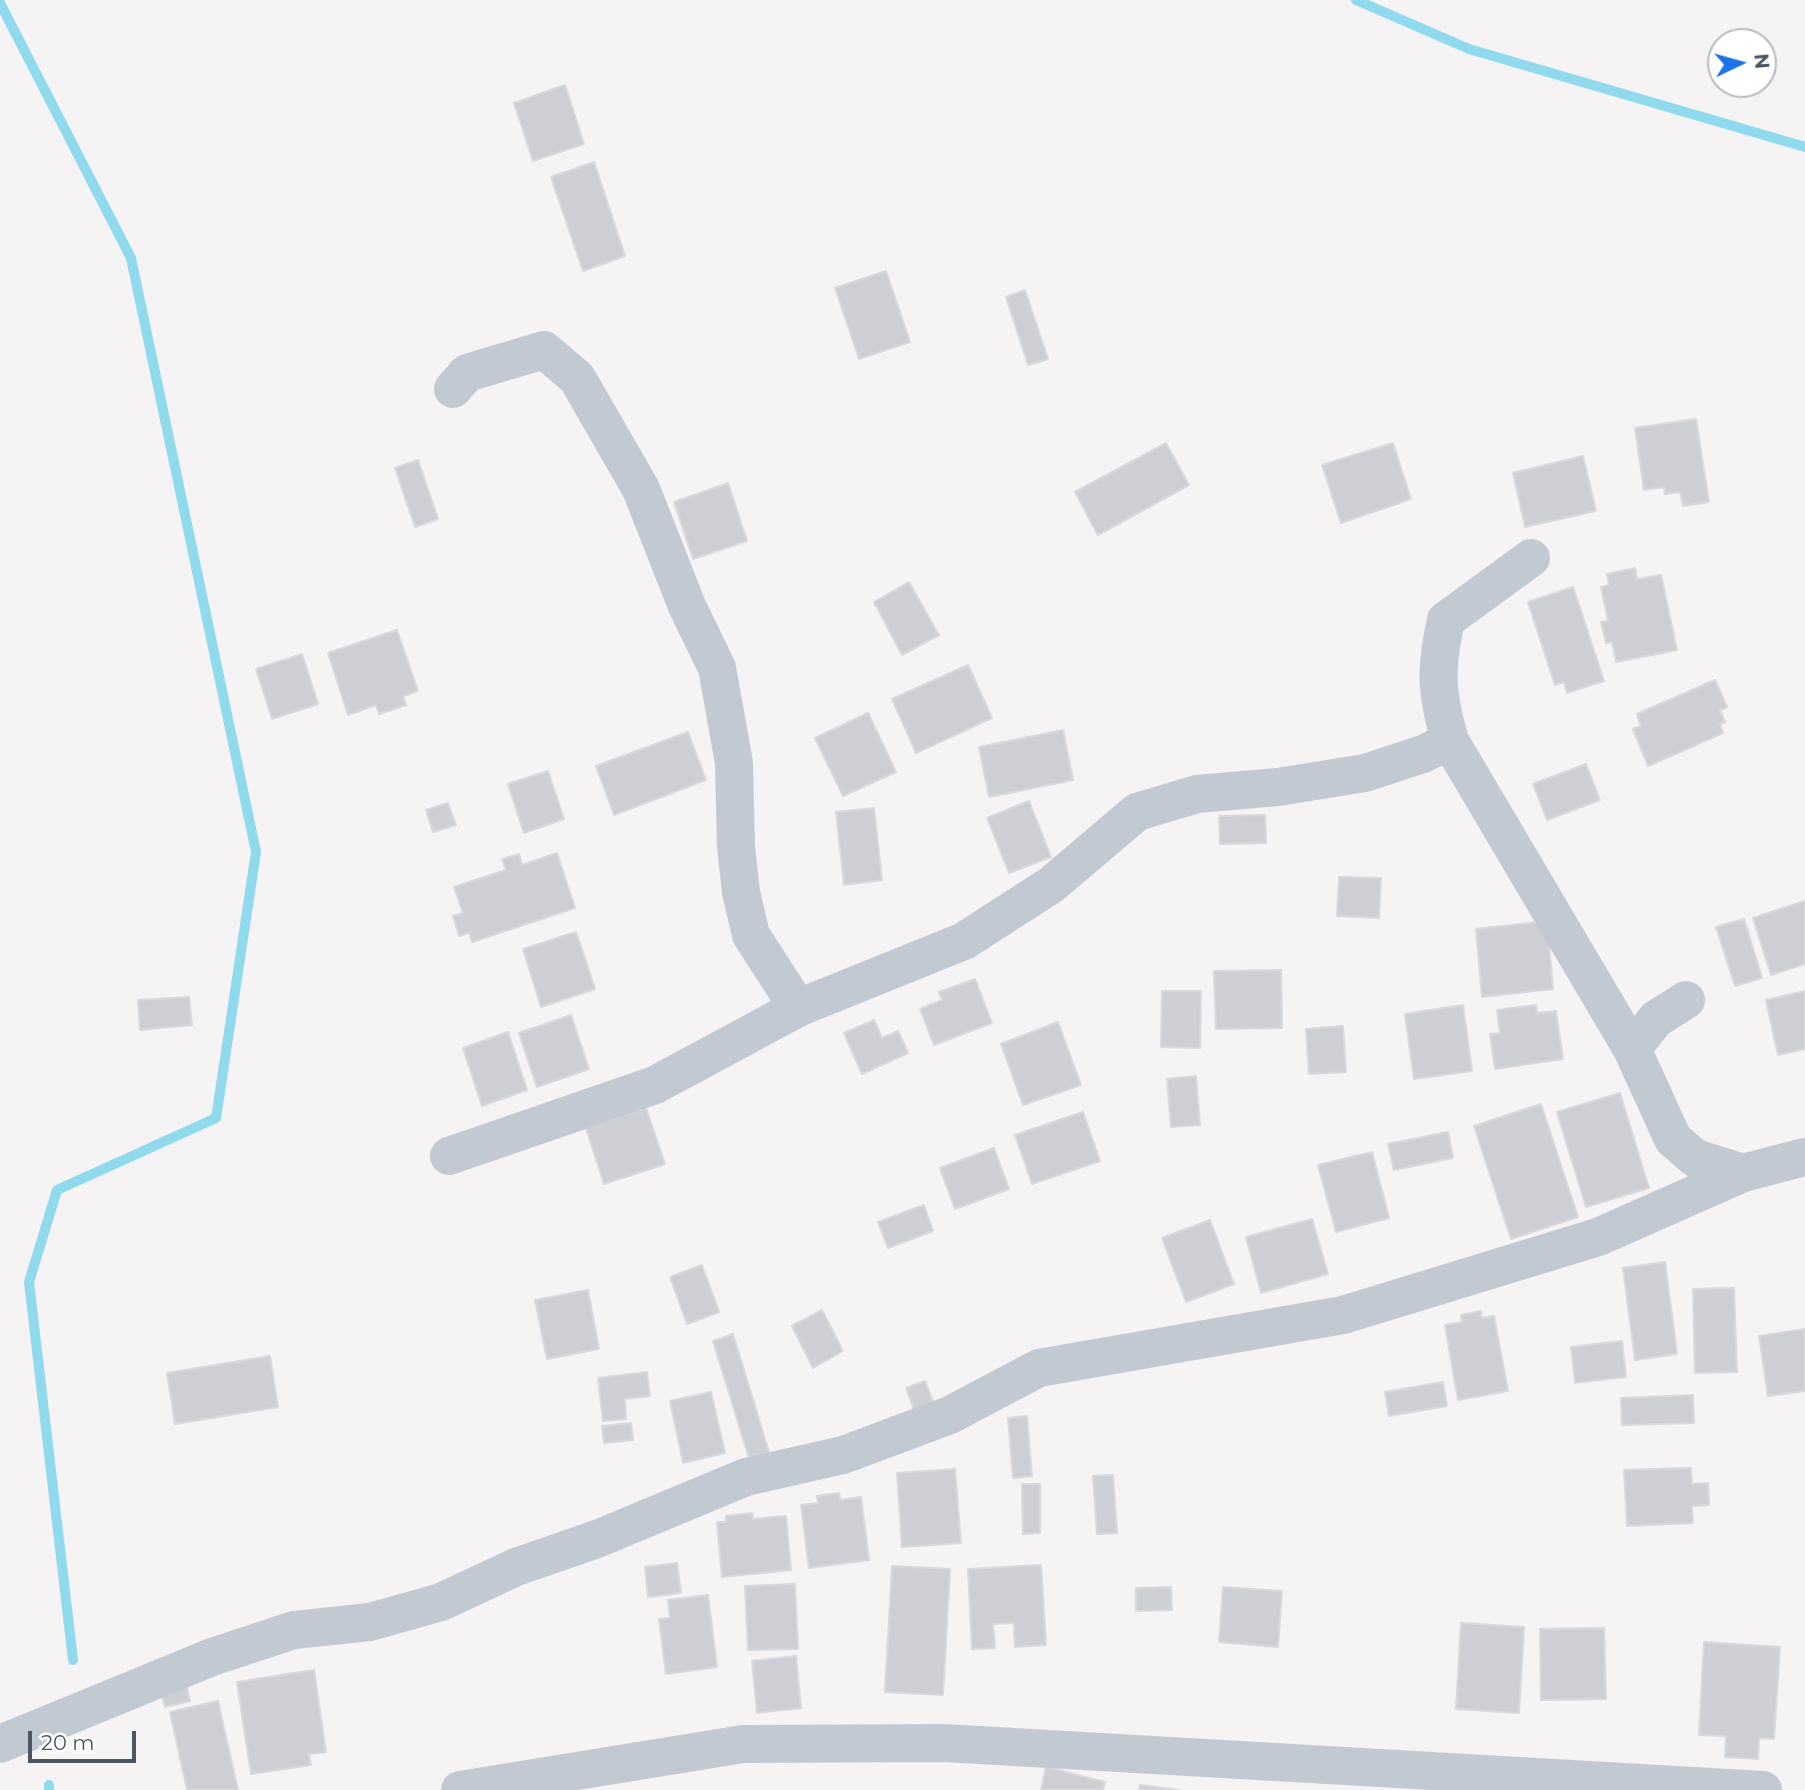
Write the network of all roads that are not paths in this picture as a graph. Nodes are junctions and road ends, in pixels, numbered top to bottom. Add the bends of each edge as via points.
1 (453, 389) dead end
2 (1531, 558) dead end
3 (1450, 741) junction
4 (1686, 1000) dead end
5 (799, 1007) junction
6 (1632, 1049) junction
7 (449, 1156) dead end
8 (1805, 1157) edge
9 (1743, 1173) junction
10 (0, 1744) edge
11 (460, 1790) edge
12 (1763, 1790) edge

1 - 5 street via 467,373 544,350 577,378 641,489 717,668 734,763 736,847 751,935
2 - 3 street via 1446,620 1437,659 1438,698
3 - 5 street via 1365,773 1198,794 1138,812 1051,885 964,941
3 - 6 street
4 - 6 street via 1656,1019
5 - 7 street via 655,1085
6 - 9 street via 1673,1139 1695,1158
8 - 9 street
9 - 10 street via 1598,1237 1343,1315 1039,1368 950,1415 843,1455 746,1478 516,1567 441,1602 370,1622 294,1630 212,1657
11 - 12 street via 743,1744 944,1744

